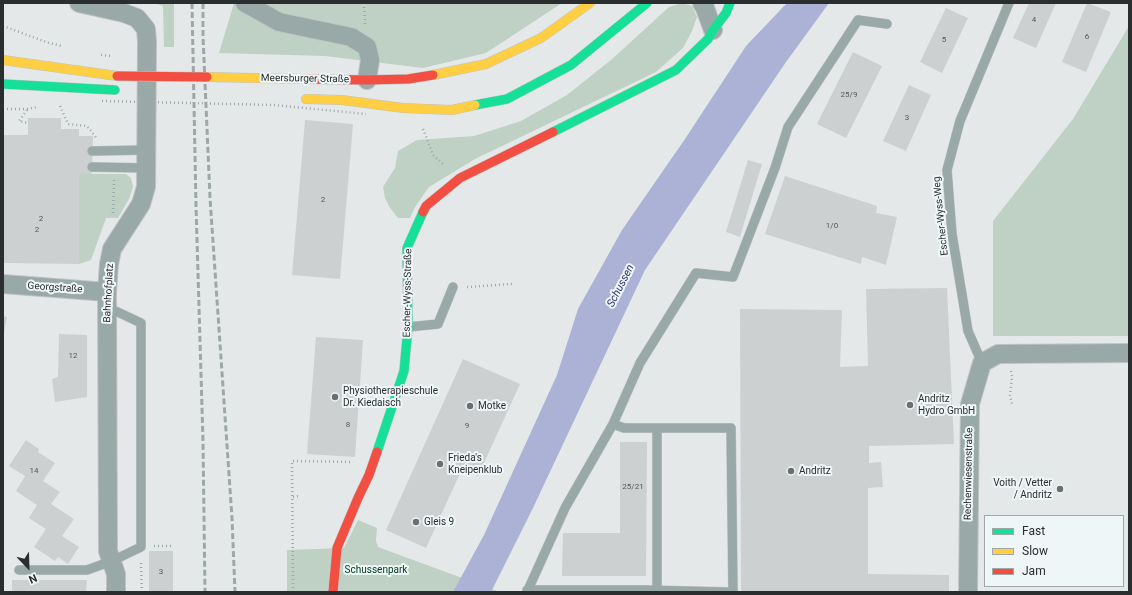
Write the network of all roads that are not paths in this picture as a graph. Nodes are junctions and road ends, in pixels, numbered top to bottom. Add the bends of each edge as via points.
1 (79, 3) edge
2 (245, 3) edge
3 (590, 3) edge
4 (646, 3) edge
5 (702, 3) edge
6 (730, 3) edge
7 (1009, 3) edge
8 (887, 24) dead end
9 (713, 30) junction
10 (3, 60) edge
11 (367, 80) junction
12 (3, 84) edge
13 (115, 90) dead end
14 (306, 99) dead end
15 (147, 150) junction
16 (92, 151) dead end
17 (92, 167) dead end
18 (147, 168) junction
19 (3, 284) edge
20 (453, 287) road end
21 (107, 299) junction
22 (408, 327) junction
23 (1129, 353) edge
24 (982, 363) junction
25 (613, 424) junction
26 (658, 428) junction
27 (112, 561) junction
28 (19, 570) dead end
29 (657, 590) junction
30 (527, 591) edge
31 (116, 592) edge
32 (333, 592) edge
33 (727, 592) edge
34 (733, 592) edge
35 (968, 592) edge

1 - 15 street, Bahnhofplatz via 137,18 146,29
2 - 11 street via 279,22 351,38 367,47 370,60
3 - 11 street, Meersburger Straße via 541,38 486,64 408,79
4 - 14 street, Meersburger Straße via 571,65 507,99 452,110
5 - 9 street
6 - 9 street, Escher-Wyss-Straße
7 - 24 lane, Escher-Wyss-Weg via 960,121 947,170 952,234 968,332
8 - 25 lane via 858,20 788,127 734,277 696,273 640,363
9 - 22 street, Escher-Wyss-Straße via 708,39 676,70 460,178 426,206 407,248
10 - 11 street, Meersburger Straße, bridge via 117,76
12 - 13 street
15 - 16 lane
15 - 18 street, Bahnhofplatz
17 - 18 lane
18 - 21 street, Bahnhofplatz via 146,187 141,204 112,249
19 - 21 street, Georgstraße
20 - 22 lane via 438,324
21 - 27 street, Bahnhofplatz via 108,551
21 - 27 lane via 142,323 141,547
22 - 32 street, Escher-Wyss-Straße via 404,371 369,475 337,548
23 - 24 street via 998,354
24 - 35 street, Rechenwiesenstraße via 970,404
25 - 26 lane via 624,428
25 - 30 lane via 566,508
26 - 29 lane
26 - 34 lane via 731,428
27 - 28 lane via 87,570
27 - 31 street, Bahnhofplatz via 116,574
29 - 30 lane
29 - 33 lane

